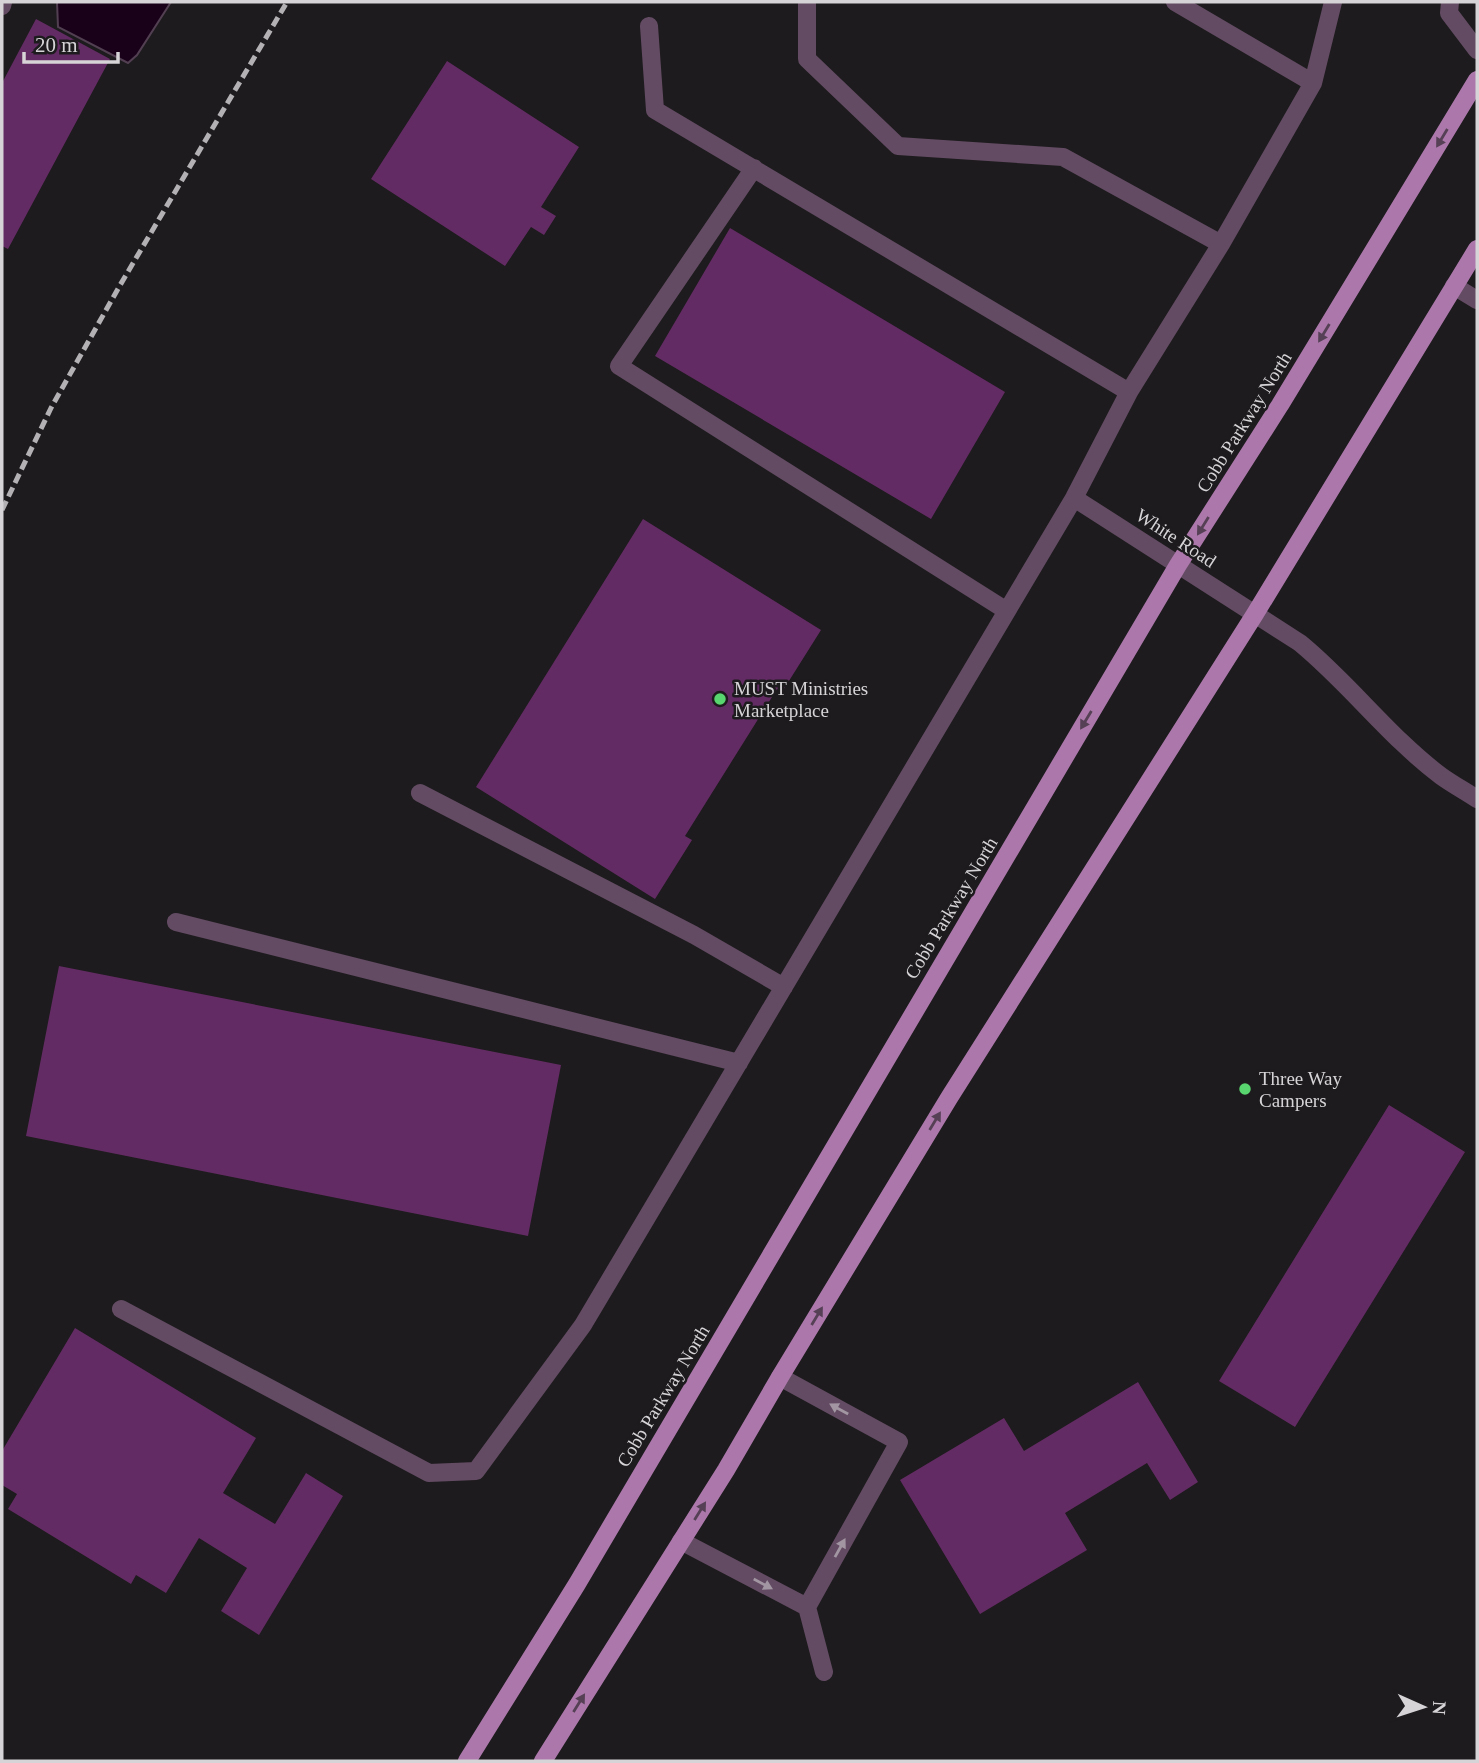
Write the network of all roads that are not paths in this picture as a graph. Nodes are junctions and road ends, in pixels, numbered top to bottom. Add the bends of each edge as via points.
1 (807, 2) edge
2 (1175, 2) edge
3 (1333, 2) edge
4 (1450, 2) edge
5 (649, 26) dead end
6 (1477, 50) edge
7 (1477, 80) edge
8 (1313, 83) junction
9 (754, 169) junction
10 (1221, 244) junction
11 (1477, 249) edge
12 (1454, 286) junction
13 (1477, 300) edge
14 (1129, 392) junction
15 (1074, 498) junction
16 (1178, 565) junction
17 (1007, 611) junction
18 (1255, 614) junction
19 (420, 793) dead end
20 (1477, 799) edge
21 (176, 922) dead end
22 (784, 987) junction
23 (739, 1063) junction
24 (121, 1309) dead end
25 (779, 1377) junction
26 (681, 1541) junction
27 (807, 1607) junction
28 (824, 1672) dead end
29 (467, 1761) edge
30 (543, 1761) edge

1 - 10 street via 807,59 898,146 1063,157
2 - 8 street
3 - 8 street
4 - 6 street via 1449,13
5 - 9 street via 655,110
7 -> 16 main road, Cobb Parkway North
8 - 10 street
9 - 14 street
9 - 17 street via 619,366
10 - 14 street
11 - 12 main road
12 - 13 street
12 - 18 main road
14 - 15 street
15 - 16 street, White Road
15 - 17 street
16 - 18 street, White Road
16 -> 29 main road, Cobb Parkway North via 577,1584
17 - 22 street
18 - 20 street, White Road via 1328,666 1414,753
25 -> 18 main road
19 - 22 street via 694,935
21 - 23 street
22 - 23 street
23 - 24 street via 583,1325 476,1471 429,1473
26 -> 25 main road
27 -> 25 street via 899,1442
26 -> 27 street
30 -> 26 main road
27 - 28 street

